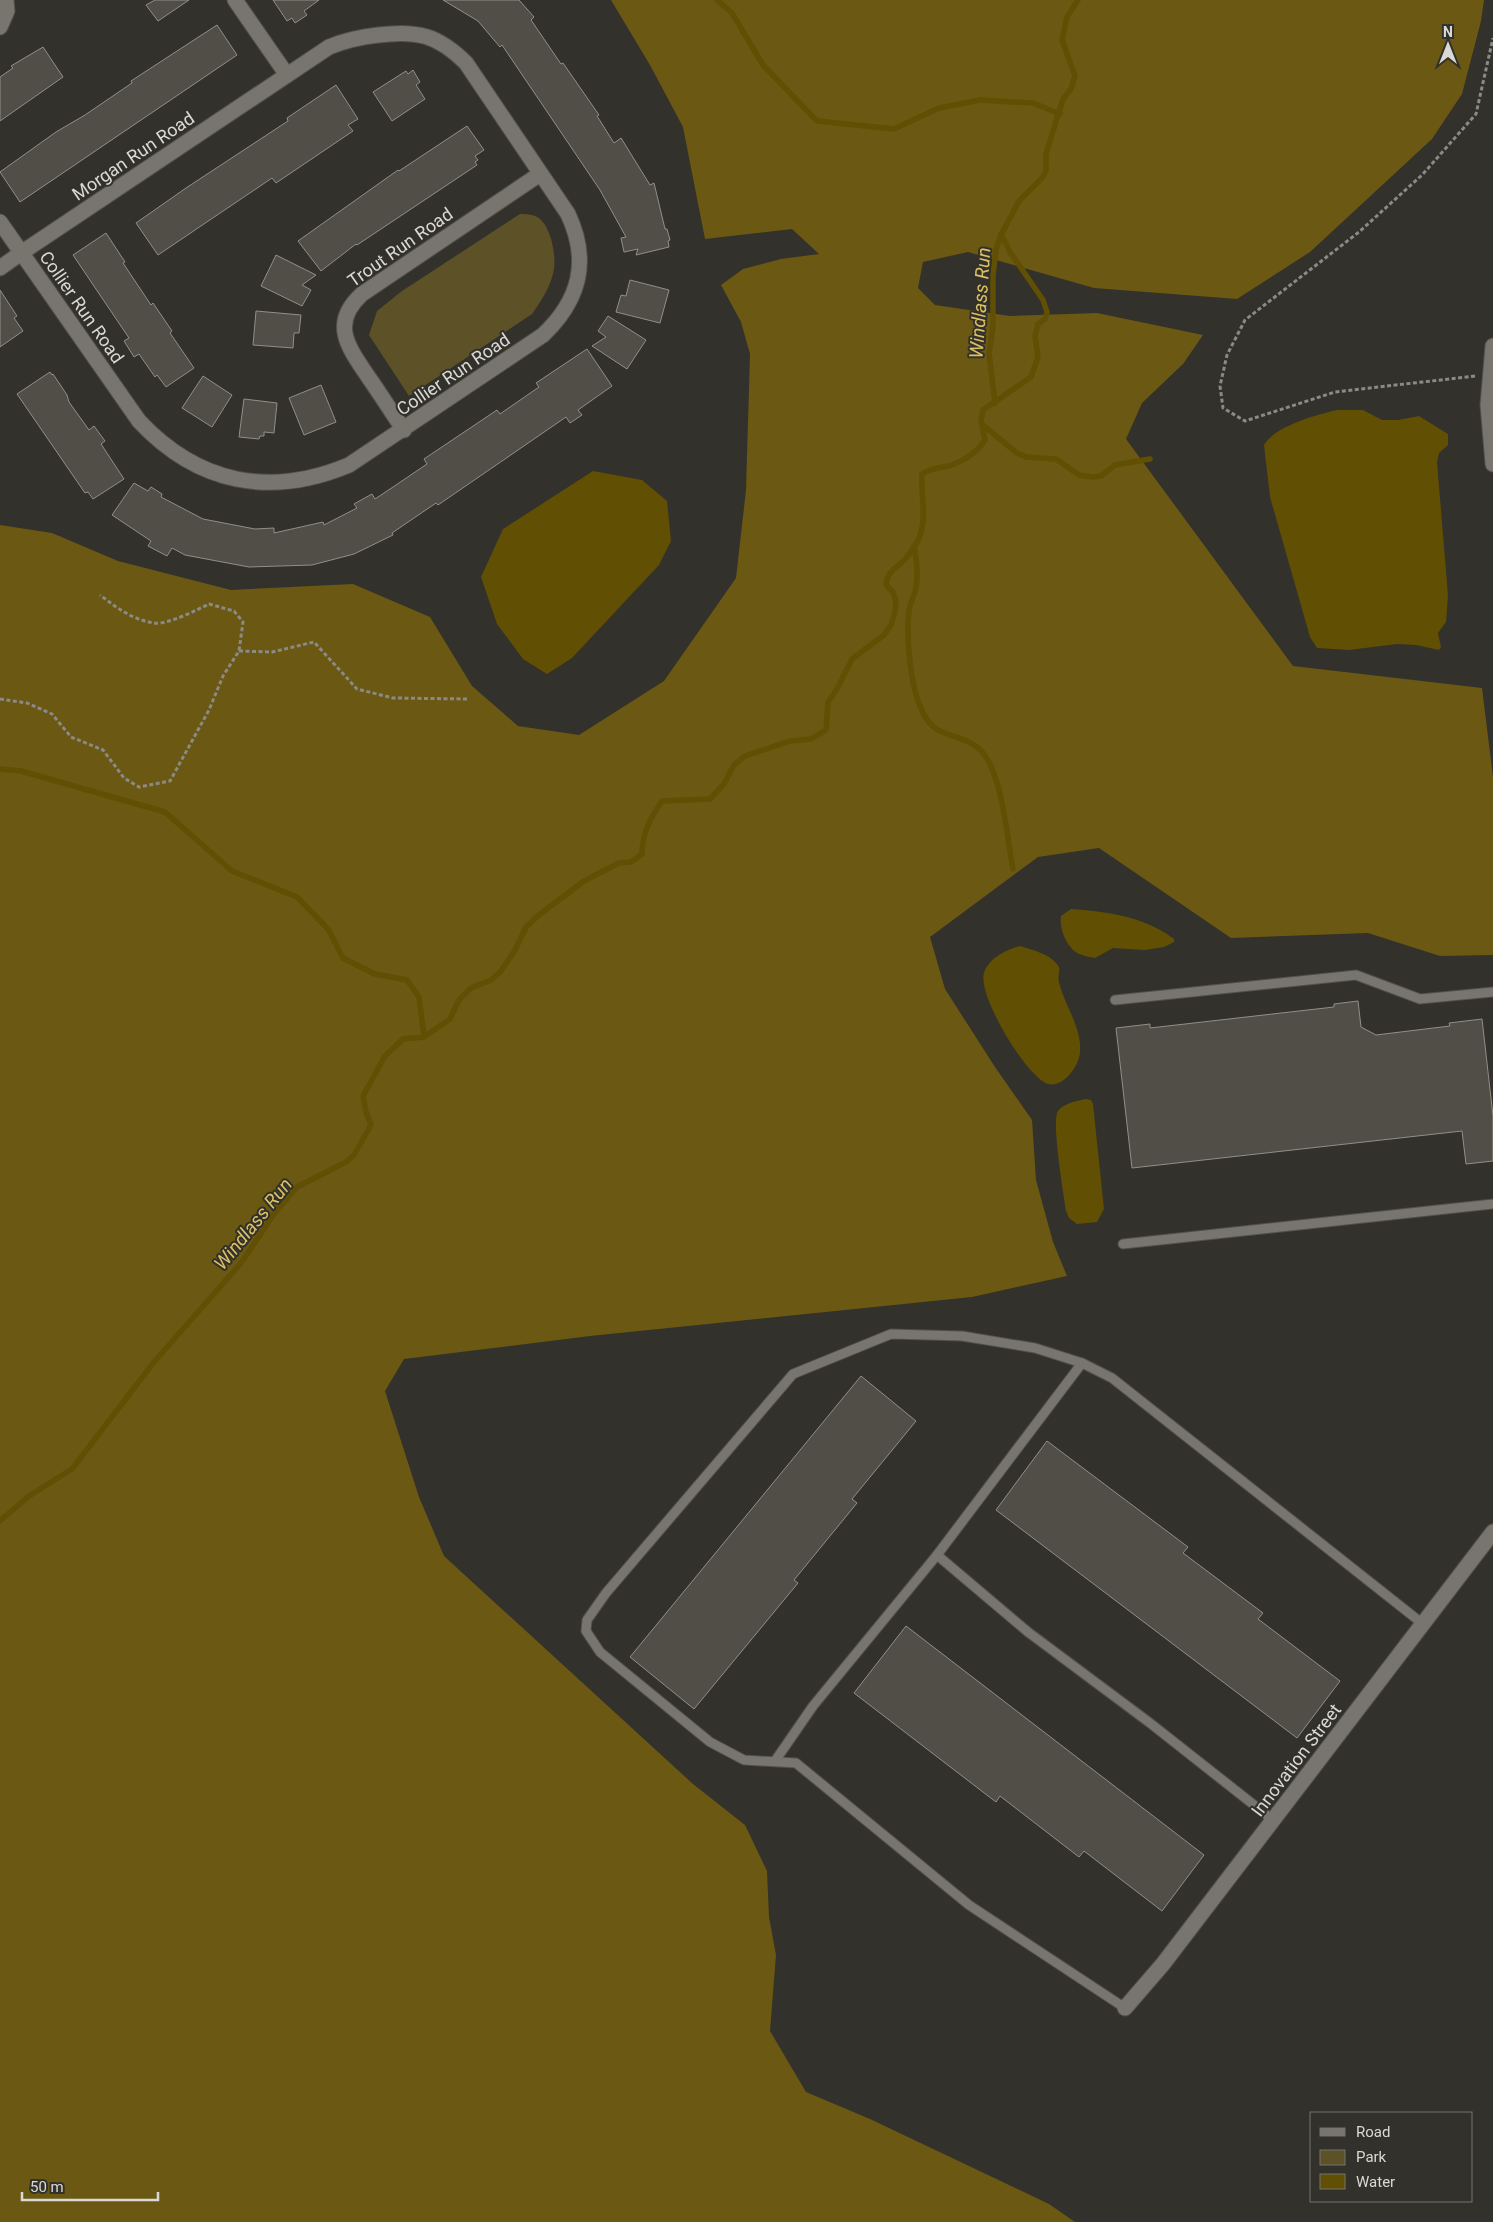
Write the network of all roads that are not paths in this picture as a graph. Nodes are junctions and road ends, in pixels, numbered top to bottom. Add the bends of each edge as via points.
1 (6, 0) edge
2 (235, 0) edge
3 (0, 27) edge
4 (287, 75) junction
5 (540, 174) junction
6 (0, 222) edge
7 (22, 253) junction
8 (0, 268) edge
9 (1493, 346) edge
10 (1491, 405) edge
11 (404, 430) junction
12 (1493, 464) edge
13 (1493, 992) edge
14 (1115, 1000) dead end
15 (1493, 1204) edge
16 (1123, 1244) dead end
17 (1082, 1363) junction
18 (1493, 1532) edge
19 (937, 1555) junction
20 (1423, 1624) junction
21 (775, 1761) junction
22 (1273, 1820) junction
23 (1125, 2008) joint

1 - 3 street via 7,11
2 - 4 street
4 - 5 street, Collier Run Road via 329,47 350,38 400,32 432,38 451,48 466,63
4 - 7 street, Morgan Run Road
5 - 11 street, Collier Run Road via 568,214 578,240 579,273 569,305 543,335
5 - 11 street, Trout Run Road via 362,294 349,308 344,327 348,346
6 - 7 street, Collier Run Road
7 - 8 street, Morgan Run Road
7 - 11 street, Collier Run Road via 139,421 166,448 199,468 250,482 276,484 303,480 349,465
9 - 10 street
10 - 12 street
13 - 14 lane via 1420,999 1356,974
15 - 16 lane
17 - 19 lane
17 - 20 lane via 1112,1378
17 - 21 lane via 1035,1348 962,1336 891,1334 793,1374 606,1593 586,1620 586,1630 600,1652 710,1742 744,1760
18 - 20 street, Innovation Street
19 - 21 lane via 813,1706
19 - 22 lane via 1028,1632
20 - 22 street, Innovation Street
21 - 23 lane via 796,1763 969,1905
22 - 23 street, Innovation Street via 1163,1964

